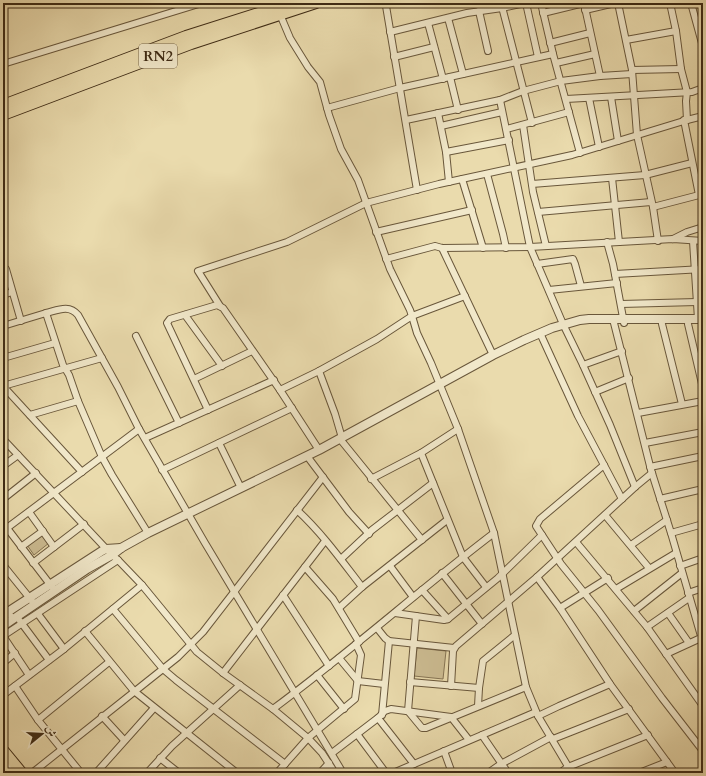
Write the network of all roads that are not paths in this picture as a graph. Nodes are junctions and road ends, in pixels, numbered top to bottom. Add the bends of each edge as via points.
1 (202, 3) edge
2 (290, 3) edge
3 (316, 3) edge
4 (387, 3) edge
5 (525, 3) edge
6 (541, 3) edge
7 (615, 3) edge
8 (618, 3) edge
9 (670, 3) edge
10 (691, 3) edge
11 (502, 6) edge
12 (584, 6) edge
13 (278, 8) edge
14 (479, 11) junction
15 (543, 13) junction
16 (448, 18) junction
17 (428, 23) junction
18 (676, 31) junction
19 (390, 32) junction
20 (590, 33) junction
21 (626, 40) junction
22 (550, 43) junction
23 (434, 47) junction
24 (703, 47) edge
25 (488, 51) dead end
26 (553, 54) junction
27 (595, 54) junction
28 (394, 57) junction
29 (538, 57) junction
30 (516, 62) junction
31 (3, 64) edge
32 (556, 64) junction
33 (681, 69) junction
34 (632, 72) junction
35 (463, 74) junction
36 (600, 76) junction
37 (450, 77) junction
38 (442, 79) junction
39 (561, 81) junction
40 (400, 88) junction
41 (703, 88) edge
42 (523, 91) junction
43 (687, 92) junction
44 (635, 94) junction
45 (611, 97) junction
46 (589, 98) junction
47 (500, 100) junction
48 (566, 100) junction
49 (3, 105) edge
50 (327, 108) junction
51 (458, 110) junction
52 (502, 112) junction
53 (569, 112) junction
54 (438, 113) junction
55 (3, 115) edge
56 (703, 116) edge
57 (406, 120) junction
58 (685, 120) junction
59 (532, 123) junction
60 (523, 125) junction
61 (441, 126) junction
62 (506, 129) junction
63 (637, 135) junction
64 (509, 140) junction
65 (618, 142) junction
66 (599, 147) junction
67 (446, 152) junction
68 (580, 153) junction
69 (692, 163) junction
70 (530, 164) junction
71 (514, 168) junction
72 (487, 174) junction
73 (645, 175) junction
74 (612, 178) junction
75 (462, 179) junction
76 (449, 182) junction
77 (532, 184) junction
78 (417, 190) junction
79 (701, 194) edge
80 (366, 204) junction
81 (652, 204) junction
82 (615, 206) junction
83 (472, 210) junction
84 (538, 212) junction
85 (703, 227) edge
86 (376, 232) junction
87 (673, 239) junction
88 (658, 241) junction
89 (693, 241) junction
90 (703, 241) edge
91 (607, 242) junction
92 (620, 242) junction
93 (546, 246) junction
94 (530, 247) junction
95 (442, 248) junction
96 (483, 248) junction
97 (506, 248) junction
98 (386, 259) junction
99 (537, 264) junction
100 (3, 267) edge
101 (703, 269) edge
102 (695, 270) junction
103 (616, 274) junction
104 (617, 284) junction
105 (581, 286) junction
106 (549, 290) junction
107 (12, 292) junction
108 (3, 295) edge
109 (464, 296) junction
110 (699, 299) edge
111 (621, 304) junction
112 (220, 306) junction
113 (46, 313) junction
114 (185, 315) junction
115 (412, 316) junction
116 (21, 321) junction
117 (624, 321) junction
118 (701, 321) edge
119 (614, 323) junction
120 (563, 324) junction
121 (662, 324) junction
122 (688, 324) junction
123 (3, 326) edge
124 (540, 333) junction
125 (136, 336) dead end
126 (55, 343) junction
127 (252, 351) junction
128 (622, 351) junction
129 (494, 355) junction
130 (3, 358) edge
131 (102, 358) junction
132 (583, 365) junction
133 (222, 366) junction
134 (701, 367) edge
135 (65, 368) junction
136 (318, 371) junction
137 (629, 378) junction
138 (194, 379) junction
139 (274, 380) junction
140 (440, 384) junction
141 (703, 388) edge
142 (280, 390) junction
143 (595, 392) junction
144 (78, 401) junction
145 (703, 401) edge
146 (682, 404) junction
147 (292, 408) junction
148 (208, 410) junction
149 (638, 413) junction
150 (30, 415) junction
151 (179, 423) junction
152 (140, 429) junction
153 (458, 429) junction
154 (703, 432) edge
155 (145, 438) junction
156 (341, 438) junction
157 (3, 439) edge
158 (219, 443) junction
159 (645, 443) junction
160 (319, 450) junction
161 (421, 453) junction
162 (18, 455) junction
163 (102, 456) junction
164 (307, 456) junction
165 (703, 456) edge
166 (604, 465) junction
167 (3, 466) edge
168 (162, 470) junction
169 (651, 470) junction
170 (82, 472) junction
171 (36, 473) junction
172 (323, 477) junction
173 (371, 479) junction
174 (432, 483) junction
175 (635, 487) junction
176 (241, 488) junction
177 (703, 489) edge
178 (54, 493) junction
179 (3, 499) edge
180 (622, 499) junction
181 (660, 499) junction
182 (297, 510) junction
183 (29, 512) junction
184 (397, 512) junction
185 (188, 514) junction
186 (605, 515) junction
187 (447, 520) junction
188 (667, 520) junction
189 (84, 524) junction
190 (703, 524) edge
191 (5, 529) edge
192 (43, 531) junction
193 (671, 532) junction
194 (148, 533) junction
195 (494, 533) junction
196 (369, 534) junction
197 (542, 535) junction
198 (422, 540) junction
199 (325, 541) junction
200 (576, 542) junction
201 (631, 545) junction
202 (21, 547) junction
203 (54, 547) junction
204 (121, 548) junction
205 (106, 549) junction
206 (676, 553) junction
207 (115, 557) junction
208 (463, 557) junction
209 (558, 558) junction
210 (703, 558) edge
211 (341, 559) junction
212 (33, 563) junction
213 (3, 565) edge
214 (390, 566) junction
215 (680, 566) junction
216 (305, 567) junction
217 (649, 568) junction
218 (442, 573) junction
219 (503, 573) junction
220 (682, 573) junction
221 (537, 577) junction
222 (608, 578) junction
223 (142, 586) junction
224 (52, 587) junction
225 (362, 587) junction
226 (486, 587) junction
227 (703, 588) edge
228 (616, 589) junction
229 (422, 590) junction
230 (234, 591) junction
231 (584, 593) junction
232 (689, 595) junction
233 (283, 596) junction
234 (413, 597) junction
235 (32, 601) junction
236 (508, 601) junction
237 (466, 604) junction
238 (113, 608) junction
239 (339, 608) junction
240 (560, 608) junction
241 (4, 611) edge
242 (634, 611) junction
243 (395, 613) junction
244 (668, 613) junction
245 (38, 614) junction
246 (416, 616) junction
247 (15, 618) junction
248 (448, 619) junction
249 (22, 624) junction
250 (482, 624) junction
251 (3, 626) edge
252 (647, 627) junction
253 (377, 628) junction
254 (256, 630) junction
255 (85, 631) junction
256 (515, 635) junction
257 (3, 636) edge
258 (702, 640) edge
259 (389, 641) junction
260 (357, 643) junction
261 (689, 643) junction
262 (414, 644) junction
263 (190, 645) junction
264 (454, 648) junction
265 (64, 649) junction
266 (15, 653) junction
267 (666, 654) junction
268 (339, 658) junction
269 (49, 660) junction
270 (109, 662) junction
271 (3, 663) edge
272 (329, 666) junction
273 (163, 668) junction
274 (223, 674) junction
275 (29, 675) junction
276 (317, 675) junction
277 (358, 681) junction
278 (410, 682) junction
279 (384, 684) junction
280 (610, 684) junction
281 (240, 685) junction
282 (15, 686) junction
283 (451, 686) junction
284 (526, 687) junction
285 (479, 688) junction
286 (134, 691) junction
287 (295, 694) junction
288 (3, 695) edge
289 (478, 706) junction
290 (703, 706) edge
291 (154, 708) junction
292 (213, 708) junction
293 (273, 709) junction
294 (344, 709) junction
295 (629, 709) junction
296 (408, 711) junction
297 (537, 714) junction
298 (102, 716) junction
299 (380, 716) junction
300 (451, 717) junction
301 (38, 720) junction
302 (317, 730) junction
303 (186, 733) junction
304 (357, 734) junction
305 (482, 735) junction
306 (648, 735) junction
307 (308, 738) junction
308 (552, 738) junction
309 (124, 740) junction
310 (469, 740) junction
311 (62, 749) junction
312 (3, 750) edge
313 (444, 751) junction
314 (703, 751) edge
315 (332, 753) junction
316 (3, 756) edge
317 (160, 758) junction
318 (667, 762) junction
319 (328, 763) junction
320 (285, 764) junction
321 (501, 764) junction
322 (412, 765) junction
323 (568, 767) junction
324 (10, 770) edge
325 (22, 773) edge
326 (32, 773) edge
327 (81, 773) edge
328 (96, 773) edge
329 (147, 773) edge
330 (179, 773) edge
331 (237, 773) edge
332 (277, 773) edge
333 (320, 773) edge
334 (335, 773) edge
335 (343, 773) edge
336 (386, 773) edge
337 (393, 773) edge
338 (412, 773) edge
339 (452, 773) edge
340 (488, 773) edge
341 (508, 773) edge
342 (560, 773) edge
343 (572, 773) edge
344 (639, 773) edge
345 (675, 773) edge

1 - 31 street
2 - 13 main road, RN2
3 - 13 main road, RN2
4 - 19 street
5 - 11 street
5 - 29 street
6 - 15 street
7 - 12 street
8 - 21 street
9 - 18 street
10 - 24 street
11 - 14 street
11 - 30 street
12 - 15 street
12 - 20 street
13 - 49 main road, RN2 via 186,36
13 - 50 street via 290,38 320,82
13 - 55 main road, RN2
14 - 16 street
14 - 25 street
15 - 22 street
16 - 17 street
16 - 35 street
17 - 19 street
17 - 23 street
18 - 21 street
18 - 33 street
19 - 28 street
20 - 22 street
20 - 27 street
21 - 34 street
22 - 26 street
23 - 28 street
23 - 38 street
26 - 29 street
26 - 32 street
27 - 32 street
27 - 36 street
28 - 40 street
29 - 30 street
30 - 35 street
30 - 42 street
32 - 39 street
33 - 34 street
33 - 43 street
34 - 36 street
34 - 44 street
35 - 37 street
36 - 39 street
37 - 38 street
37 - 51 street
38 - 40 street
39 - 42 street
39 - 48 street
40 - 50 street
40 - 57 street
41 - 43 street
42 - 47 street
42 - 59 street
43 - 44 street
43 - 58 street
44 - 45 street
44 - 63 street
45 - 46 street
45 - 65 street
46 - 48 street
46 - 66 street
47 - 51 street
47 - 52 street
48 - 53 street
50 - 80 street via 341,148 358,180
51 - 54 street
52 - 61 street
52 - 62 street
53 - 59 street
53 - 68 street
54 - 57 street
54 - 61 street
56 - 58 street
57 - 78 street
58 - 63 street
58 - 69 street
59 - 60 street
60 - 62 street
60 - 70 street
61 - 67 street
62 - 64 street
63 - 65 street
63 - 73 street
64 - 67 street
64 - 71 street
65 - 66 street
66 - 68 street
67 - 76 street
68 - 70 street
69 - 73 street
69 - 79 street
70 - 71 street
70 - 77 street
71 - 72 street
71 - 94 street
72 - 75 street
72 - 97 street
73 - 74 street
73 - 81 street
74 - 77 street
74 - 82 street
75 - 76 street
75 - 83 street
76 - 78 street
77 - 84 street
78 - 80 street
79 - 81 street
80 - 86 street
80 - 112 street via 287,242 198,271
81 - 82 street
81 - 88 street
82 - 84 street
82 - 92 street
83 - 86 street
83 - 96 street
84 - 93 street
85 - 87 street
86 - 98 street
87 - 88 street
87 - 89 street
88 - 92 street
89 - 90 street
89 - 102 street
91 - 92 street
91 - 93 street
91 - 103 street
93 - 94 street
94 - 97 street
94 - 99 street
95 - 96 street
95 - 98 street via 435,246
95 - 109 street
96 - 97 street
98 - 115 street
99 - 105 street via 573,259
99 - 106 street
100 - 107 street via 6,269
101 - 102 street
102 - 103 street
102 - 110 street
103 - 104 street
104 - 105 street
104 - 111 street
105 - 106 street
106 - 120 street
107 - 108 street
107 - 116 street
109 - 115 street
109 - 129 street
110 - 111 street
110 - 118 street
111 - 117 street
112 - 114 street
112 - 127 street
113 - 116 street
113 - 126 street
113 - 131 street via 64,308 75,311
114 - 133 street
114 - 138 street via 170,319 167,323
115 - 136 street
115 - 140 street via 417,334
116 - 123 street
117 - 118 street
117 - 119 street
117 - 120 street via 580,320
117 - 121 street
118 - 122 street
119 - 120 street
119 - 128 street
120 - 124 street
120 - 132 street
121 - 122 street
121 - 146 street
122 - 134 street
124 - 129 street
124 - 166 street via 578,416
125 - 151 street
126 - 130 street
126 - 135 street
127 - 133 street
127 - 139 street
128 - 132 street
128 - 137 street
129 - 140 street
131 - 135 street
131 - 152 street
132 - 143 street
133 - 138 street
134 - 141 street
135 - 144 street
135 - 150 street via 3,386
136 - 142 street
136 - 156 street via 335,414
137 - 143 street
137 - 149 street
138 - 148 street
139 - 142 street
139 - 148 street
140 - 153 street
140 - 156 street
142 - 147 street
143 - 175 street
144 - 150 street
144 - 163 street
145 - 146 street
146 - 149 street
147 - 158 street
147 - 160 street
148 - 151 street
149 - 159 street
150 - 170 street
151 - 155 street
152 - 155 street
152 - 163 street
153 - 161 street
153 - 195 street
154 - 159 street
155 - 168 street
156 - 160 street
156 - 173 street
157 - 162 street
158 - 168 street
158 - 176 street
159 - 169 street
160 - 164 street
161 - 173 street
161 - 174 street
162 - 167 street
162 - 171 street
163 - 170 street
163 - 194 street
164 - 172 street
164 - 176 street
165 - 169 street
166 - 180 street
166 - 197 street via 538,521 536,526
168 - 185 street
169 - 175 street
169 - 181 street
170 - 178 street
171 - 178 street
171 - 179 street
172 - 182 street
172 - 196 street
173 - 184 street
174 - 184 street
174 - 187 street
175 - 180 street
176 - 185 street
177 - 181 street
178 - 183 street
178 - 189 street
180 - 186 street
181 - 188 street
182 - 199 street
182 - 230 street
183 - 191 street
183 - 192 street
184 - 196 street
184 - 198 street
185 - 194 street
185 - 230 street
186 - 200 street
186 - 201 street
187 - 198 street
187 - 208 street
188 - 193 street
188 - 201 street
189 - 203 street
189 - 205 street
190 - 193 street
191 - 202 street
192 - 202 street
192 - 203 street
193 - 206 street
194 - 204 street
195 - 208 street
195 - 219 street
196 - 211 street
197 - 209 street
197 - 219 street
198 - 214 street
199 - 211 street
199 - 216 street
200 - 209 street
200 - 222 street
201 - 217 street
202 - 212 street
203 - 212 street
204 - 205 street
204 - 207 street
205 - 207 street
205 - 224 street via 82,562
206 - 215 street
206 - 217 street
207 - 223 street
207 - 224 street
207 - 245 street
208 - 218 street
208 - 226 street
209 - 221 street
209 - 231 street
210 - 215 street
211 - 225 street
212 - 224 street
213 - 235 street
214 - 225 street
214 - 234 street
215 - 220 street
216 - 233 street
216 - 239 street
217 - 228 street
218 - 229 street
218 - 237 street
219 - 226 street
219 - 236 street
220 - 232 street
220 - 242 street
221 - 236 street
221 - 240 street
222 - 228 street
222 - 231 street
223 - 238 street
223 - 263 street
224 - 235 street
225 - 239 street
226 - 237 street
227 - 232 street
228 - 242 street
229 - 234 street
229 - 248 street
230 - 254 street
230 - 263 street
231 - 240 street
231 - 314 street
232 - 244 street
232 - 258 street
233 - 254 street
233 - 272 street
234 - 243 street
235 - 241 street
235 - 247 street
236 - 250 street
236 - 256 street
237 - 248 street
237 - 250 street
238 - 255 street
238 - 273 street
239 - 260 street
240 - 280 street
241 - 247 street
242 - 252 street
243 - 246 street
243 - 253 street
244 - 252 street
244 - 261 street
245 - 249 street
245 - 265 street
246 - 248 street
246 - 262 street
247 - 249 street
247 - 251 street
249 - 257 street
249 - 269 street
250 - 264 street
252 - 267 street
253 - 259 street
253 - 260 street
254 - 274 street
254 - 287 street
255 - 265 street
255 - 270 street
256 - 284 street
256 - 285 street via 483,661
257 - 266 street
258 - 261 street
259 - 262 street
259 - 279 street
260 - 268 street
260 - 277 street via 361,655
261 - 267 street
262 - 264 street
262 - 278 street
263 - 273 street
263 - 274 street
264 - 283 street
265 - 269 street
266 - 271 street
266 - 275 street
267 - 290 street
268 - 272 street
268 - 277 street
269 - 275 street
270 - 286 street
270 - 301 street
272 - 276 street
273 - 286 street
273 - 292 street
274 - 281 street
275 - 282 street
276 - 287 street
276 - 294 street
277 - 279 street
277 - 294 street via 356,699
278 - 283 street
278 - 296 street
279 - 299 street
280 - 295 street
280 - 297 street
281 - 292 street
281 - 293 street
282 - 288 street
282 - 301 street
283 - 285 street
284 - 289 street
284 - 297 street
285 - 289 street
286 - 291 street
286 - 298 street
287 - 293 street
287 - 302 street
289 - 300 street
291 - 303 street
291 - 309 street
292 - 303 street
292 - 320 street
293 - 307 street
294 - 302 street
295 - 306 street
295 - 308 street
296 - 299 street via 388,709
296 - 300 street
296 - 300 street via 422,728
297 - 305 street
297 - 308 street
298 - 309 street
298 - 311 street
299 - 304 street
299 - 322 street
300 - 310 street
301 - 311 street
302 - 307 street
302 - 315 street
303 - 317 street
303 - 331 street
304 - 315 street
304 - 336 street
305 - 310 street
305 - 321 street
306 - 318 street
306 - 323 street
307 - 319 street
307 - 320 street
308 - 321 street
308 - 323 street
309 - 328 street
310 - 313 street
311 - 326 street
311 - 327 street
312 - 325 main road
313 - 322 street
313 - 339 street
315 - 335 street
316 - 324 main road
317 - 329 street
317 - 330 street
318 - 344 street
318 - 345 street
319 - 333 street
319 - 334 street
320 - 332 street
321 - 340 street
321 - 341 street
322 - 337 street
322 - 338 street
323 - 342 street
323 - 343 street

